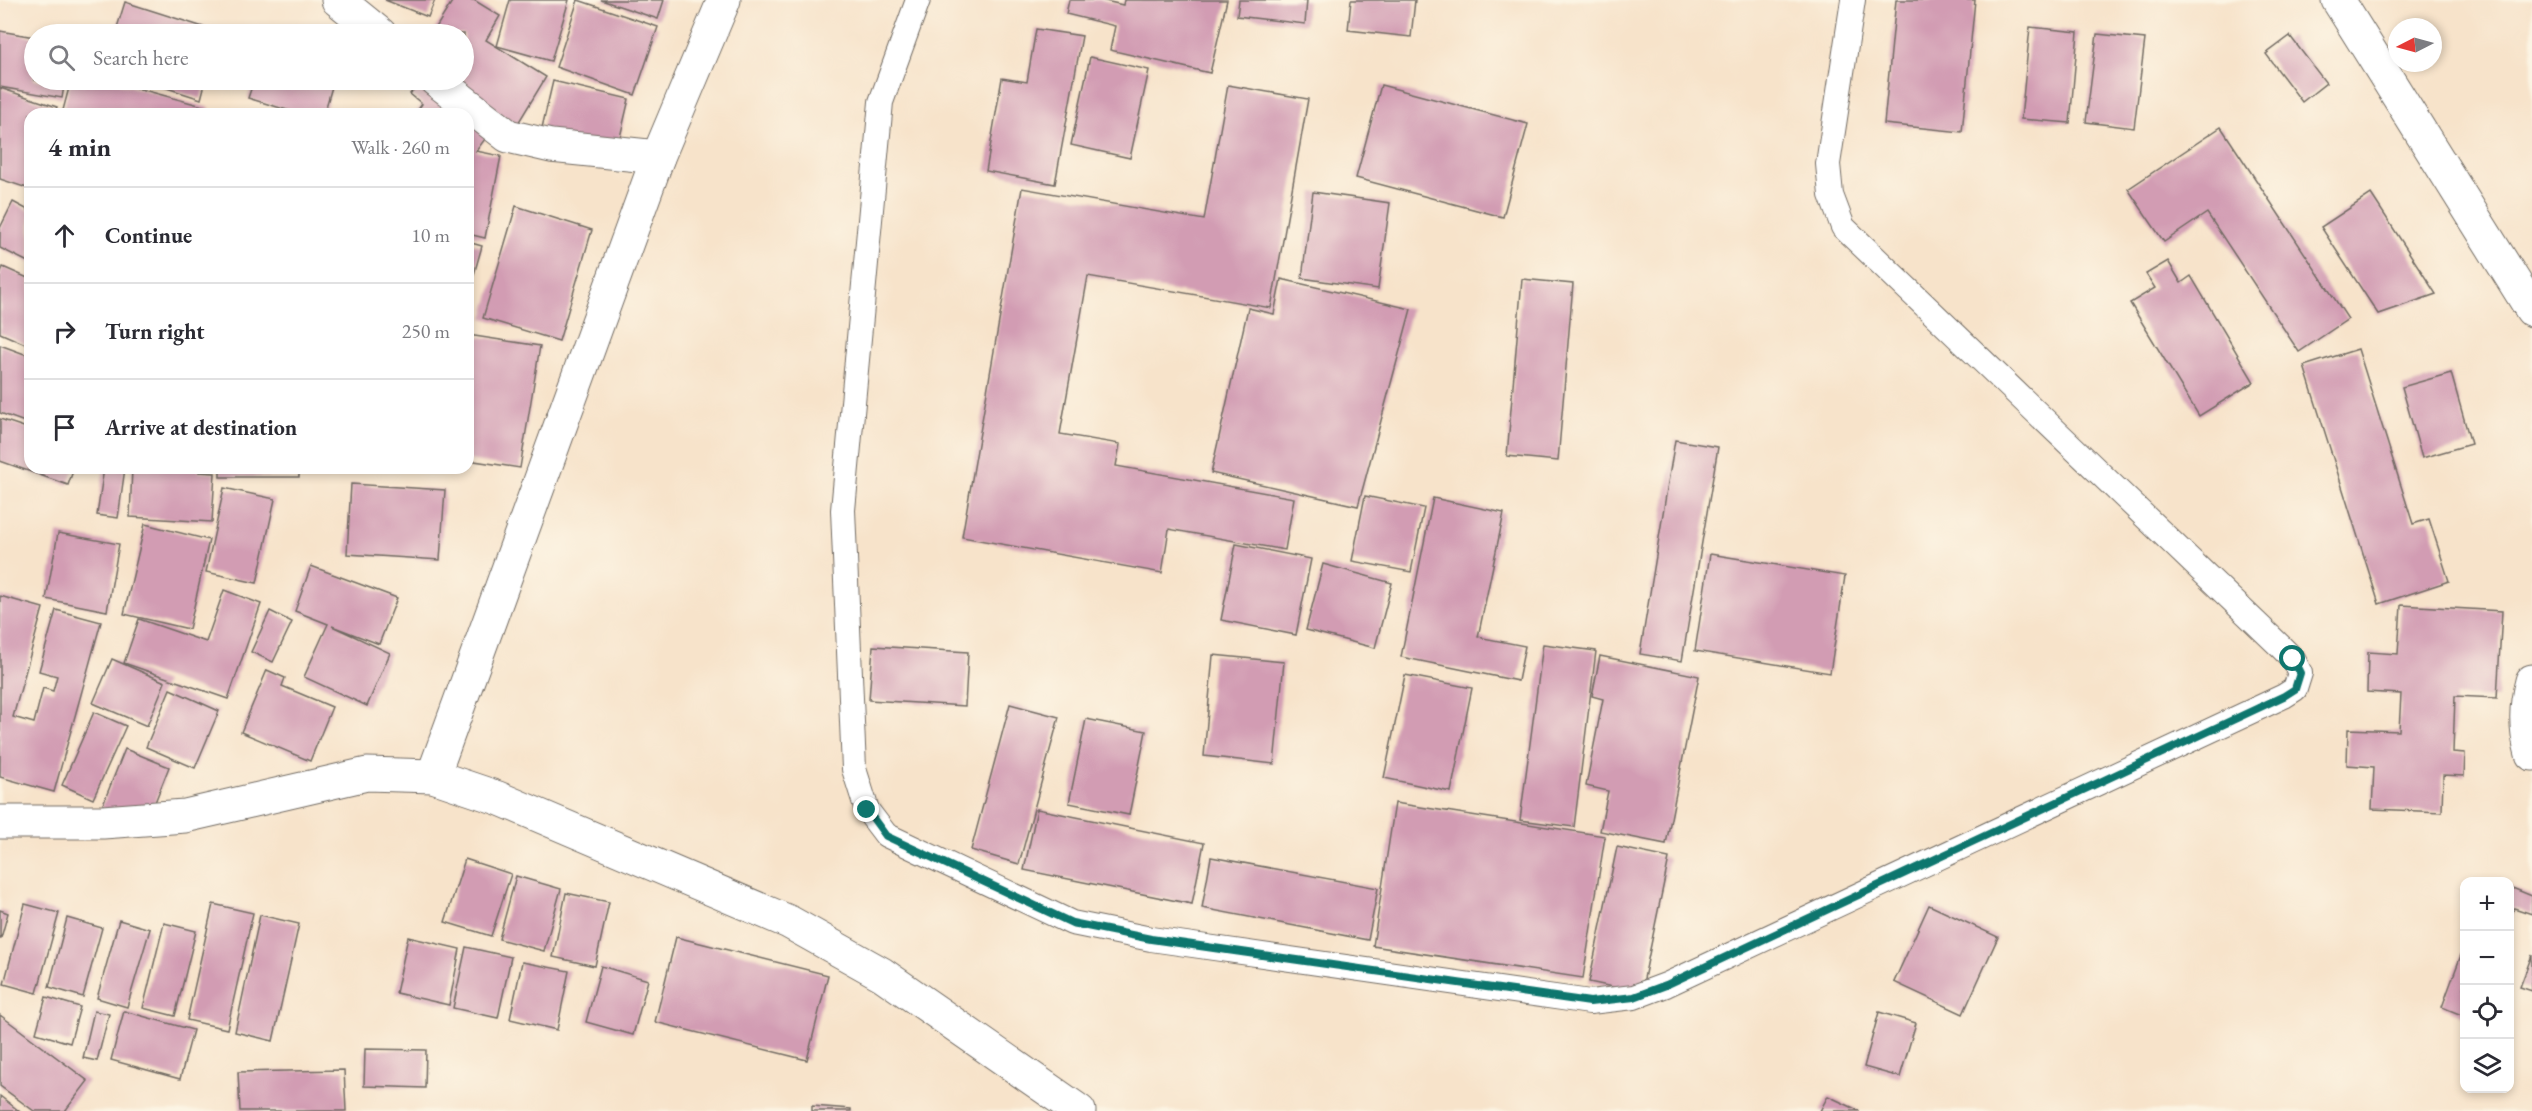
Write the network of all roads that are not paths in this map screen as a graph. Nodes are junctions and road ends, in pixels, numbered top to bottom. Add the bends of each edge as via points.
1 (338, 0) edge
2 (724, 0) edge
3 (918, 0) edge
4 (1853, 0) edge
5 (2338, 0) edge
6 (368, 24) edge
7 (449, 90) edge
8 (472, 108) edge
9 (474, 110) edge
10 (658, 157) junction
11 (2532, 310) edge
12 (2532, 681) edge
13 (2532, 754) edge
14 (433, 776) junction
15 (0, 822) edge
16 (1079, 1111) edge

1 - 6 street
2 - 10 street
3 - 4 lane via 881,102 843,510 854,769 867,810 886,836 1072,923 1163,940 1590,1002 1634,997 1666,985 2284,696 2295,689 2300,673 2279,645 1843,227 1831,195 1828,164
5 - 11 street
7 - 8 street
9 - 10 street via 508,136 551,146
10 - 14 street
12 - 13 street via 2526,704
14 - 15 street via 367,774 185,816 103,822
14 - 16 street via 498,798 789,922 882,974

